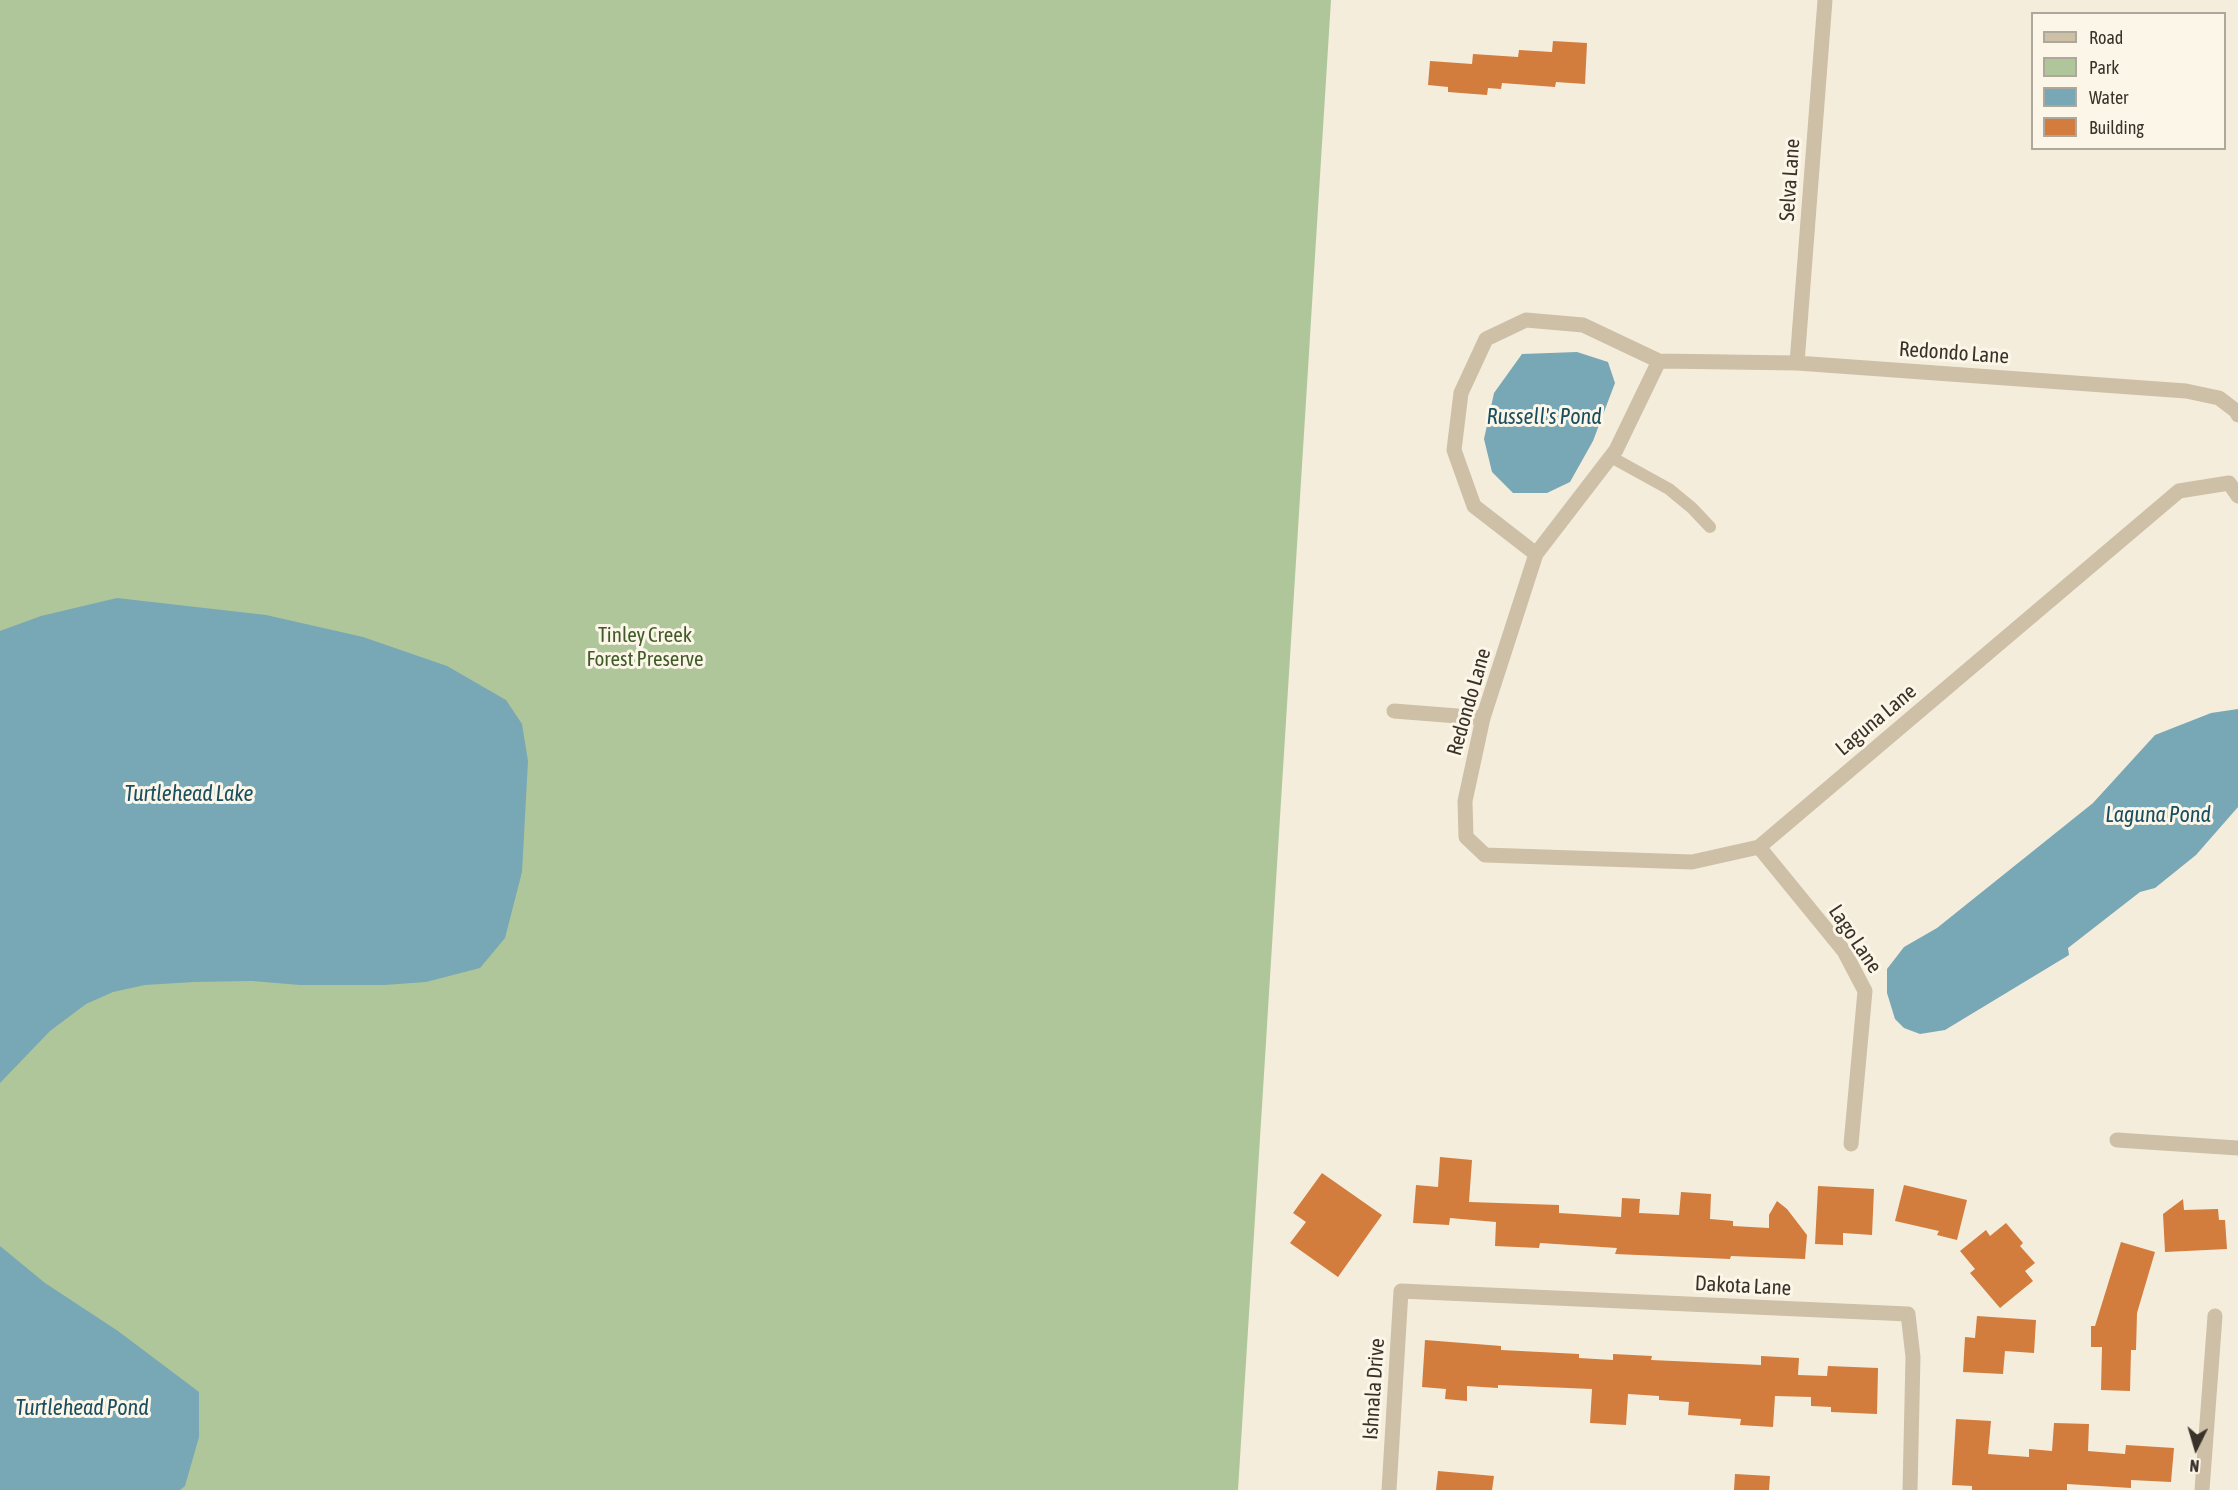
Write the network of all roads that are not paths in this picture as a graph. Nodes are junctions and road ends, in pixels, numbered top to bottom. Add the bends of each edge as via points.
1 (1825, 0) edge
2 (1659, 361) junction
3 (1797, 363) junction
4 (2238, 415) edge
5 (1611, 457) junction
6 (2233, 477) edge
7 (2238, 496) edge
8 (1710, 527) dead end
9 (1536, 555) junction
10 (1394, 711) dead end
11 (1483, 718) junction
12 (1759, 847) junction
13 (1485, 855) joint
14 (2117, 1140) dead end
15 (1851, 1144) dead end
16 (2238, 1148) edge
17 (1401, 1291) joint
18 (2215, 1316) dead end
19 (1389, 1490) edge
20 (1910, 1490) edge
21 (2202, 1490) edge

1 - 3 street, Selva Lane
2 - 3 street, Redondo Lane
2 - 5 street, Redondo Lane
2 - 9 street, Redondo Lane via 1583,325 1526,320 1486,339 1461,393 1454,450 1474,506
3 - 4 street, Redondo Lane via 2186,392 2219,398
5 - 8 lane via 1669,489
5 - 9 street, Redondo Lane
6 - 7 street, Laguna Lane
6 - 12 street, Laguna Lane via 2179,491
9 - 11 street, Redondo Lane
10 - 11 street
11 - 13 street, Redondo Lane via 1465,801 1466,837
12 - 13 street, Laguna Lane via 1692,862
12 - 15 street, Lago Lane via 1844,951 1865,991
14 - 16 street
17 - 19 street, Ishnala Drive
17 - 20 street, Dakota Lane via 1908,1314 1913,1357
18 - 21 street

